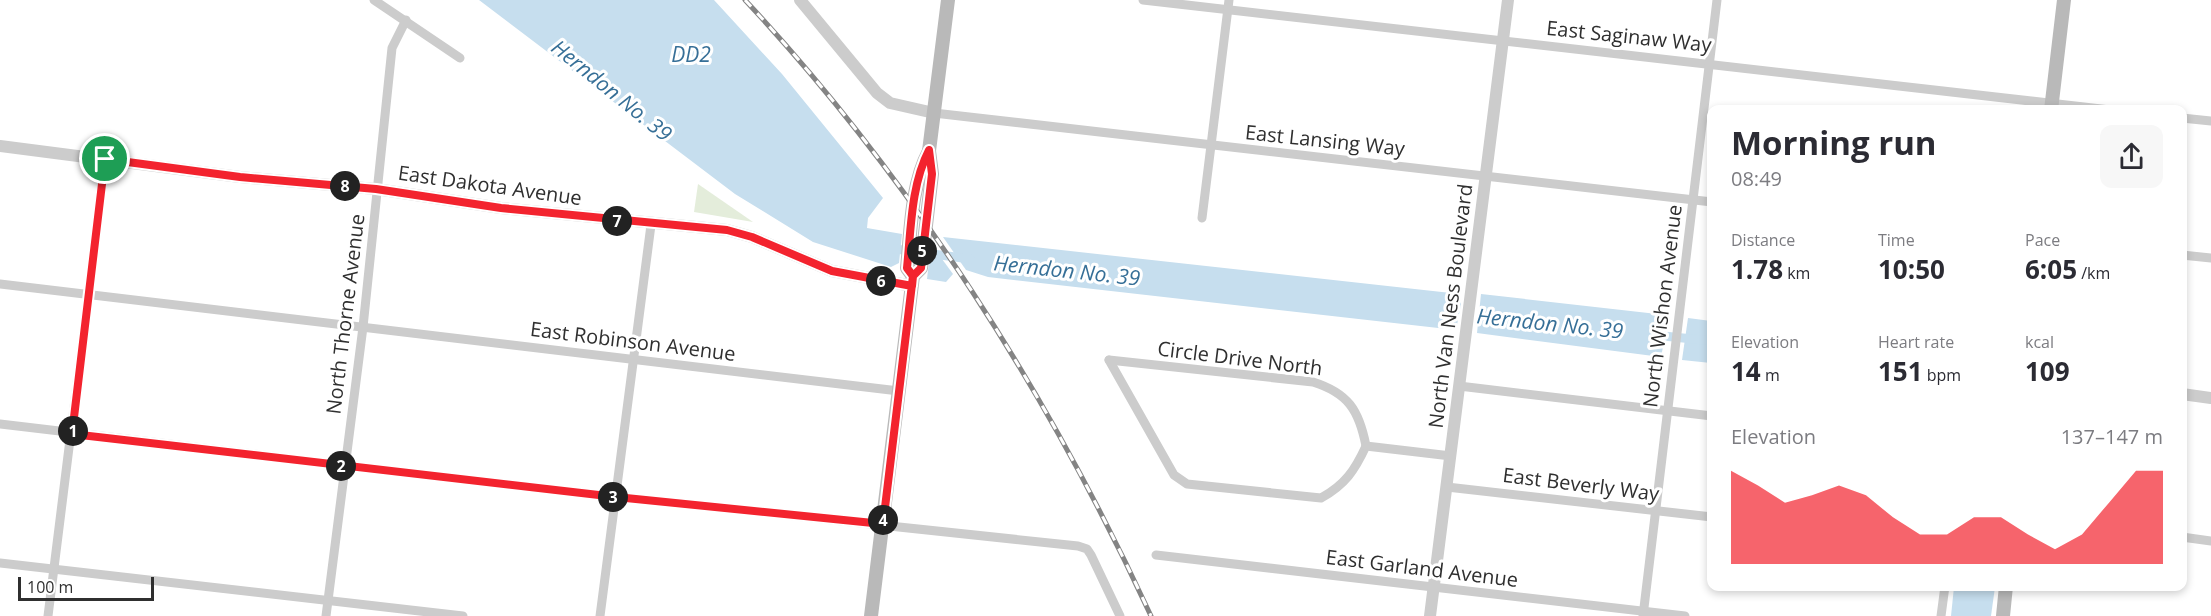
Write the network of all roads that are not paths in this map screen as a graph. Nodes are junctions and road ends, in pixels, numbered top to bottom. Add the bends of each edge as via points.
1 (374, 0) edge
2 (800, 0) edge
3 (948, 0) edge
4 (1143, 0) edge
5 (1508, 0) edge
6 (1718, 0) edge
7 (2064, 0) edge
8 (1228, 4) edge
9 (406, 20) junction
10 (1503, 40) junction
11 (460, 57) dead end
12 (1710, 64) junction
13 (2043, 105) edge
14 (2051, 105) edge
15 (934, 113) junction
16 (2187, 119) edge
17 (2211, 121) edge
18 (0, 146) edge
19 (1210, 146) junction
20 (105, 159) junction
21 (1485, 176) junction
22 (376, 189) junction
23 (1693, 200) junction
24 (1707, 201) edge
25 (1203, 218) dead end
26 (651, 225) junction
27 (2187, 256) edge
28 (2211, 258) edge
29 (913, 273) junction
30 (0, 284) edge
31 (89, 293) junction
32 (363, 327) junction
33 (633, 359) junction
34 (1459, 386) junction
35 (899, 391) junction
36 (2187, 395) edge
37 (2211, 398) edge
38 (1667, 412) junction
39 (1707, 416) edge
40 (0, 424) edge
41 (72, 434) junction
42 (1366, 446) junction
43 (1451, 456) junction
44 (345, 466) junction
45 (1447, 487) junction
46 (616, 497) junction
47 (1655, 511) junction
48 (1707, 516) edge
49 (883, 524) junction
50 (2187, 538) edge
51 (2211, 541) edge
52 (1156, 555) dead end
53 (0, 563) edge
54 (54, 570) junction
55 (1433, 588) junction
56 (1944, 591) edge
57 (2006, 591) edge
58 (328, 600) junction
59 (1643, 614) edge
60 (48, 616) edge
61 (326, 616) edge
62 (463, 616) edge
63 (600, 616) edge
64 (871, 616) edge
65 (1120, 616) edge
66 (1430, 616) edge
67 (1685, 616) edge
68 (1941, 616) edge
69 (2003, 616) edge

1 - 9 street
2 - 15 street via 878,93 890,103
3 - 15 main road
4 - 8 street, East Saginaw Way
5 - 10 street, North Van Ness Boulevard
6 - 12 street, North Wishon Avenue
7 - 14 main road
8 - 10 street, East Saginaw Way
8 - 19 street
9 - 11 street
9 - 22 street, North Thorne Avenue via 392,48
10 - 12 street, East Saginaw Way
10 - 21 street, North Van Ness Boulevard
12 - 13 street, East Saginaw Way
12 - 23 street, North Wishon Avenue
15 - 19 street, East Lansing Way
15 - 29 main road via 929,150 919,170
16 - 17 street
18 - 20 street, East Dakota Avenue
19 - 21 street, East Lansing Way
19 - 25 street
20 - 22 street, East Dakota Avenue via 240,177
20 - 31 street
21 - 23 street, East Lansing Way
21 - 34 street, North Van Ness Boulevard
22 - 26 street, East Dakota Avenue
22 - 32 street, North Thorne Avenue
23 - 24 street, East Lansing Way
23 - 38 street, North Wishon Avenue
26 - 29 street, East Dakota Avenue via 727,230 832,271
26 - 33 street
27 - 28 street
29 - 35 main road
30 - 31 street, East Robinson Avenue
31 - 32 street, East Robinson Avenue
31 - 41 street
32 - 33 street, East Robinson Avenue
32 - 44 street, North Thorne Avenue
33 - 35 street, East Robinson Avenue
33 - 46 street
34 - 38 street
34 - 43 street, North Van Ness Boulevard
35 - 49 main road
36 - 37 street
38 - 39 street
38 - 47 street, North Wishon Avenue
40 - 41 street
41 - 44 street
41 - 54 street
42 - 42 street, Circle Drive North via 1353,406 1335,389 1313,382 1109,360 1174,475 1187,484 1320,498 1349,478
42 - 43 street
43 - 45 street, North Van Ness Boulevard
44 - 46 street
44 - 58 street, North Thorne Avenue
45 - 47 street, East Beverly Way
45 - 55 street, North Van Ness Boulevard
46 - 49 street
46 - 63 street
47 - 48 street, East Beverly Way
47 - 59 street, North Wishon Avenue
49 - 64 main road
49 - 65 street via 1087,549
50 - 51 street
52 - 55 street, East Garland Avenue
53 - 54 street
54 - 58 street
54 - 60 street
55 - 59 street, East Garland Avenue
55 - 66 street, North Van Ness Boulevard
56 - 68 street
57 - 69 main road
58 - 61 street, North Thorne Avenue
58 - 62 street
59 - 67 street, East Garland Avenue

